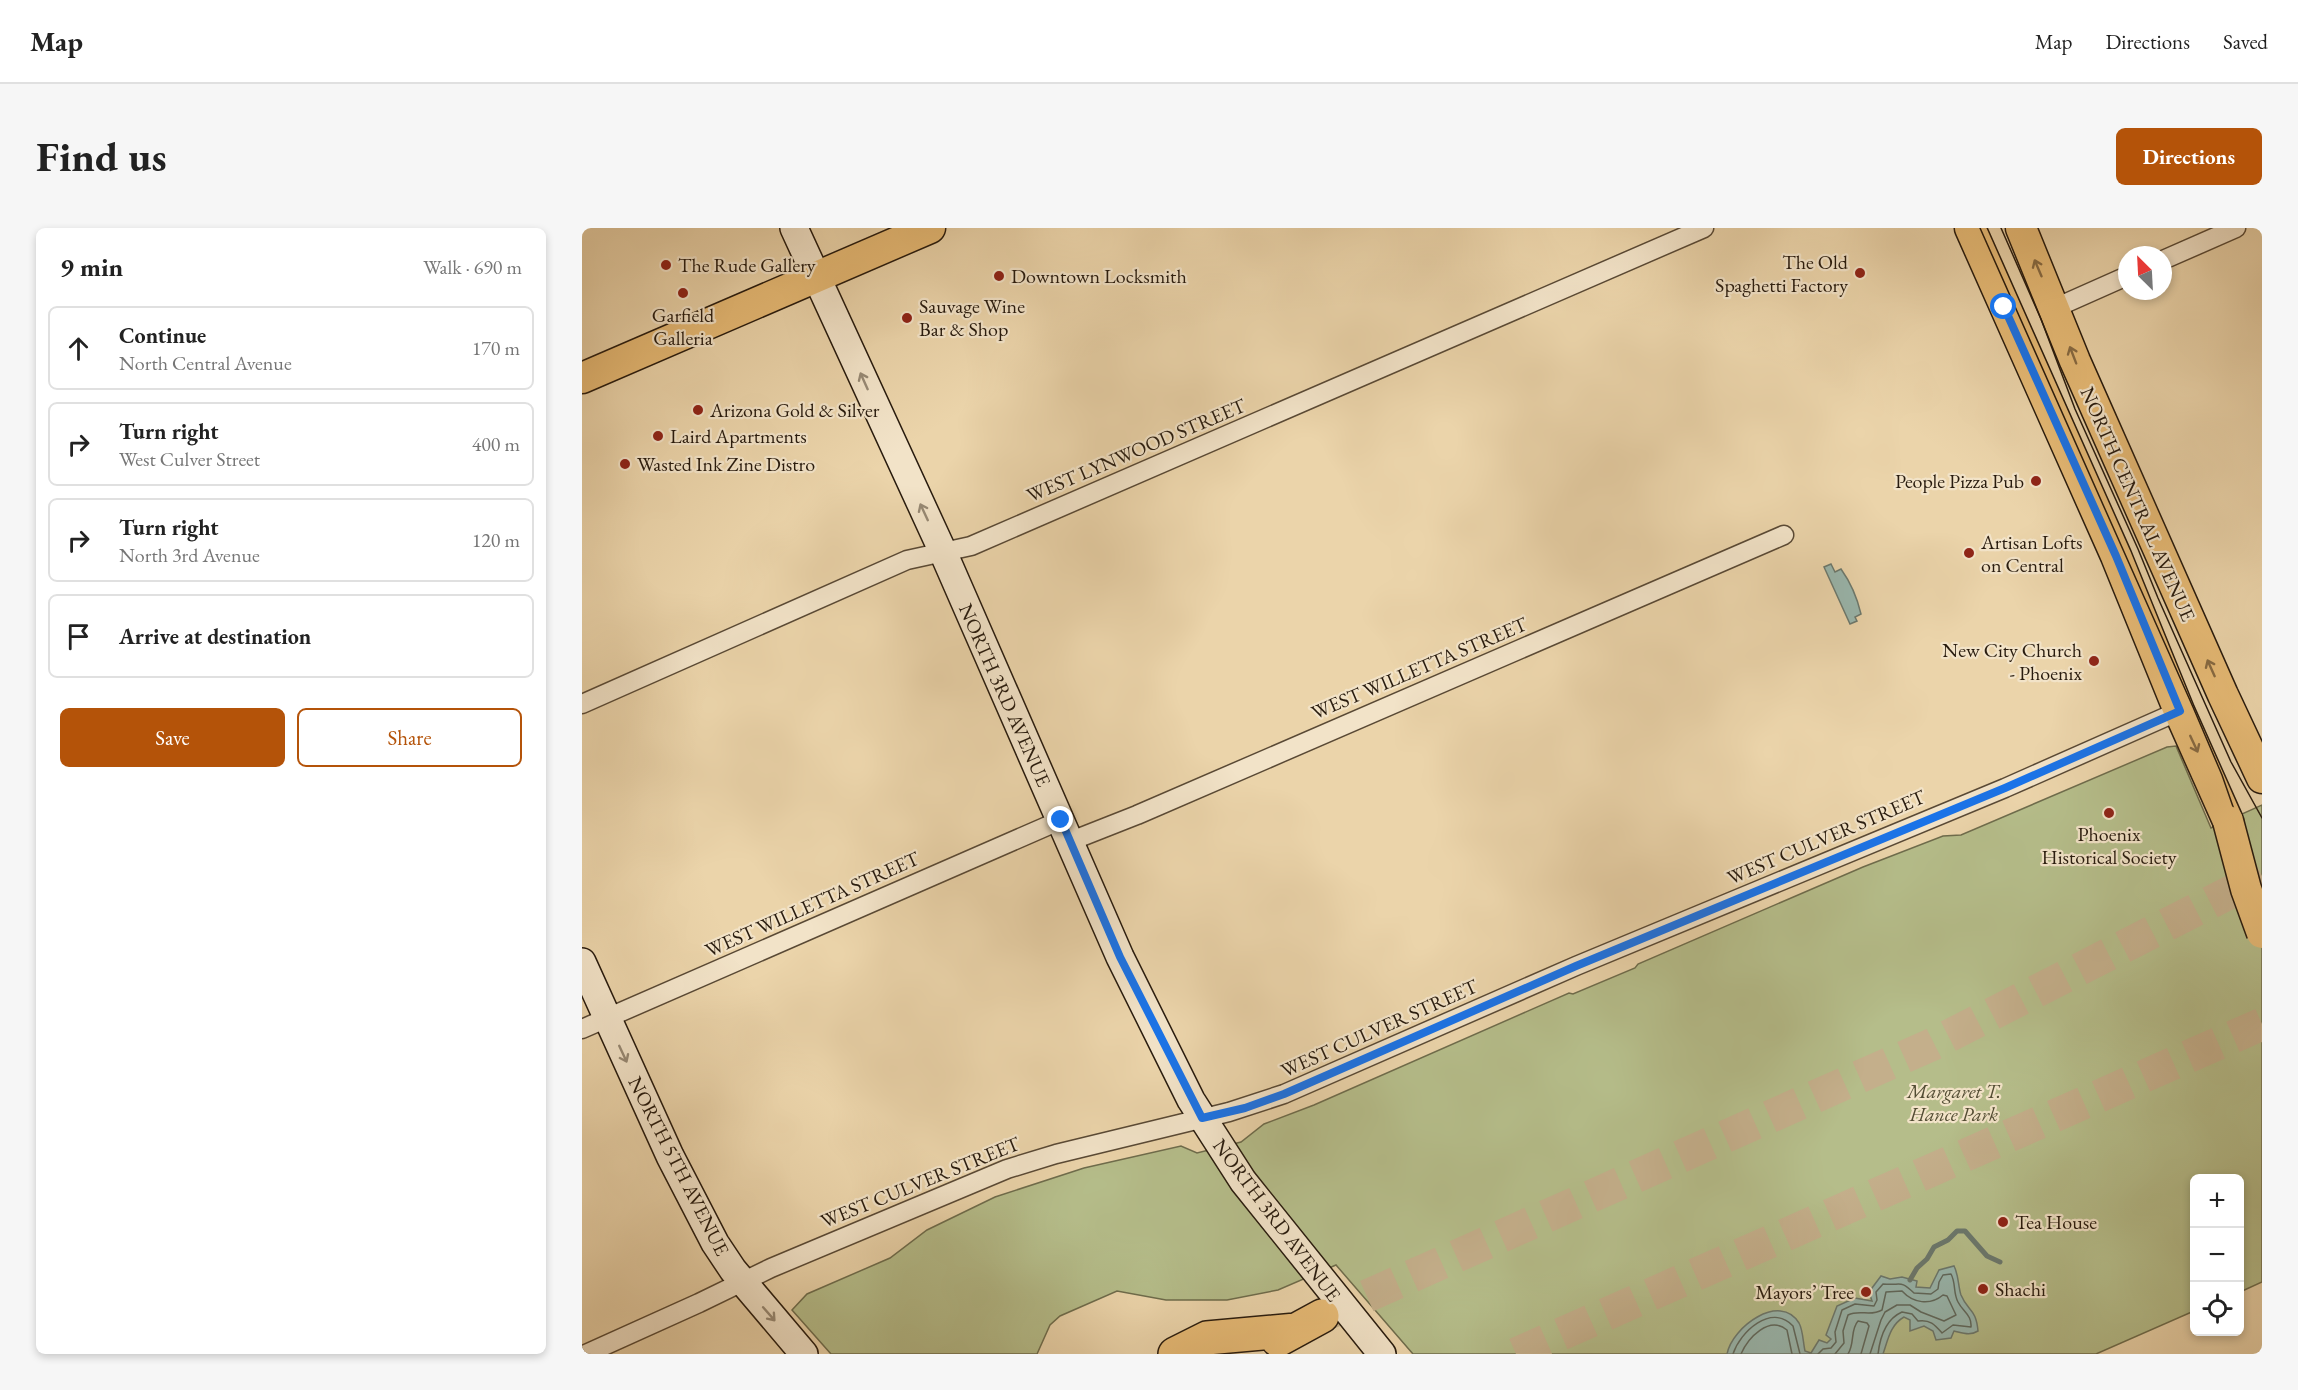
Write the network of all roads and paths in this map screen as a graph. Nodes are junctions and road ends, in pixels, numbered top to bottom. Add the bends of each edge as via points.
1 (794, 228) edge
2 (930, 228) edge
3 (1704, 228) edge
4 (1970, 228) edge
5 (2021, 228) edge
6 (2236, 228) edge
7 (2172, 256) edge
8 (816, 276) junction
9 (2118, 280) edge
10 (2055, 308) junction
11 (582, 378) edge
12 (1784, 535) dead end
13 (943, 552) junction
14 (582, 704) edge
15 (2180, 711) junction
16 (2262, 778) edge
17 (1066, 830) junction
18 (2262, 933) edge
19 (582, 962) edge
20 (607, 1018) junction
21 (582, 1029) edge
22 (1202, 1118) junction
23 (743, 1282) junction
24 (586, 1354) edge
25 (804, 1354) edge
26 (1175, 1354) edge
27 (1252, 1354) edge
28 (1381, 1354) edge

1 - 8 street, NORTH 3RD AVENUE
2 - 8 main road
3 - 13 street, WEST LYNWOOD STREET via 971,546
4 - 15 main road via 2116,556
10 -> 5 main road, NORTH CENTRAL AVENUE
6 - 7 street
8 - 11 main road
13 -> 8 street, NORTH 3RD AVENUE
9 - 10 street
16 -> 10 main road, NORTH CENTRAL AVENUE via 2075,361
12 - 17 street, WEST WILLETTA STREET via 1148,810
13 - 14 street, WEST LYNWOOD STREET via 908,560
13 - 17 street, NORTH 3RD AVENUE
15 -> 18 main road, bridge via 2228,821
15 - 22 street, WEST CULVER STREET via 1284,1094
17 - 20 street, WEST WILLETTA STREET
17 - 22 street, NORTH 3RD AVENUE via 1120,957
19 - 20 street, NORTH 5TH AVENUE
20 - 21 street, WEST WILLETTA STREET
20 -> 23 street, NORTH 5TH AVENUE via 680,1177 715,1243
22 - 23 street, WEST CULVER STREET via 1007,1169
22 - 28 street, NORTH 3RD AVENUE via 1243,1181
23 - 24 street, WEST CULVER STREET
23 -> 25 street, NORTH 5TH AVENUE
26 - 27 highway via 1207,1338 1309,1323

